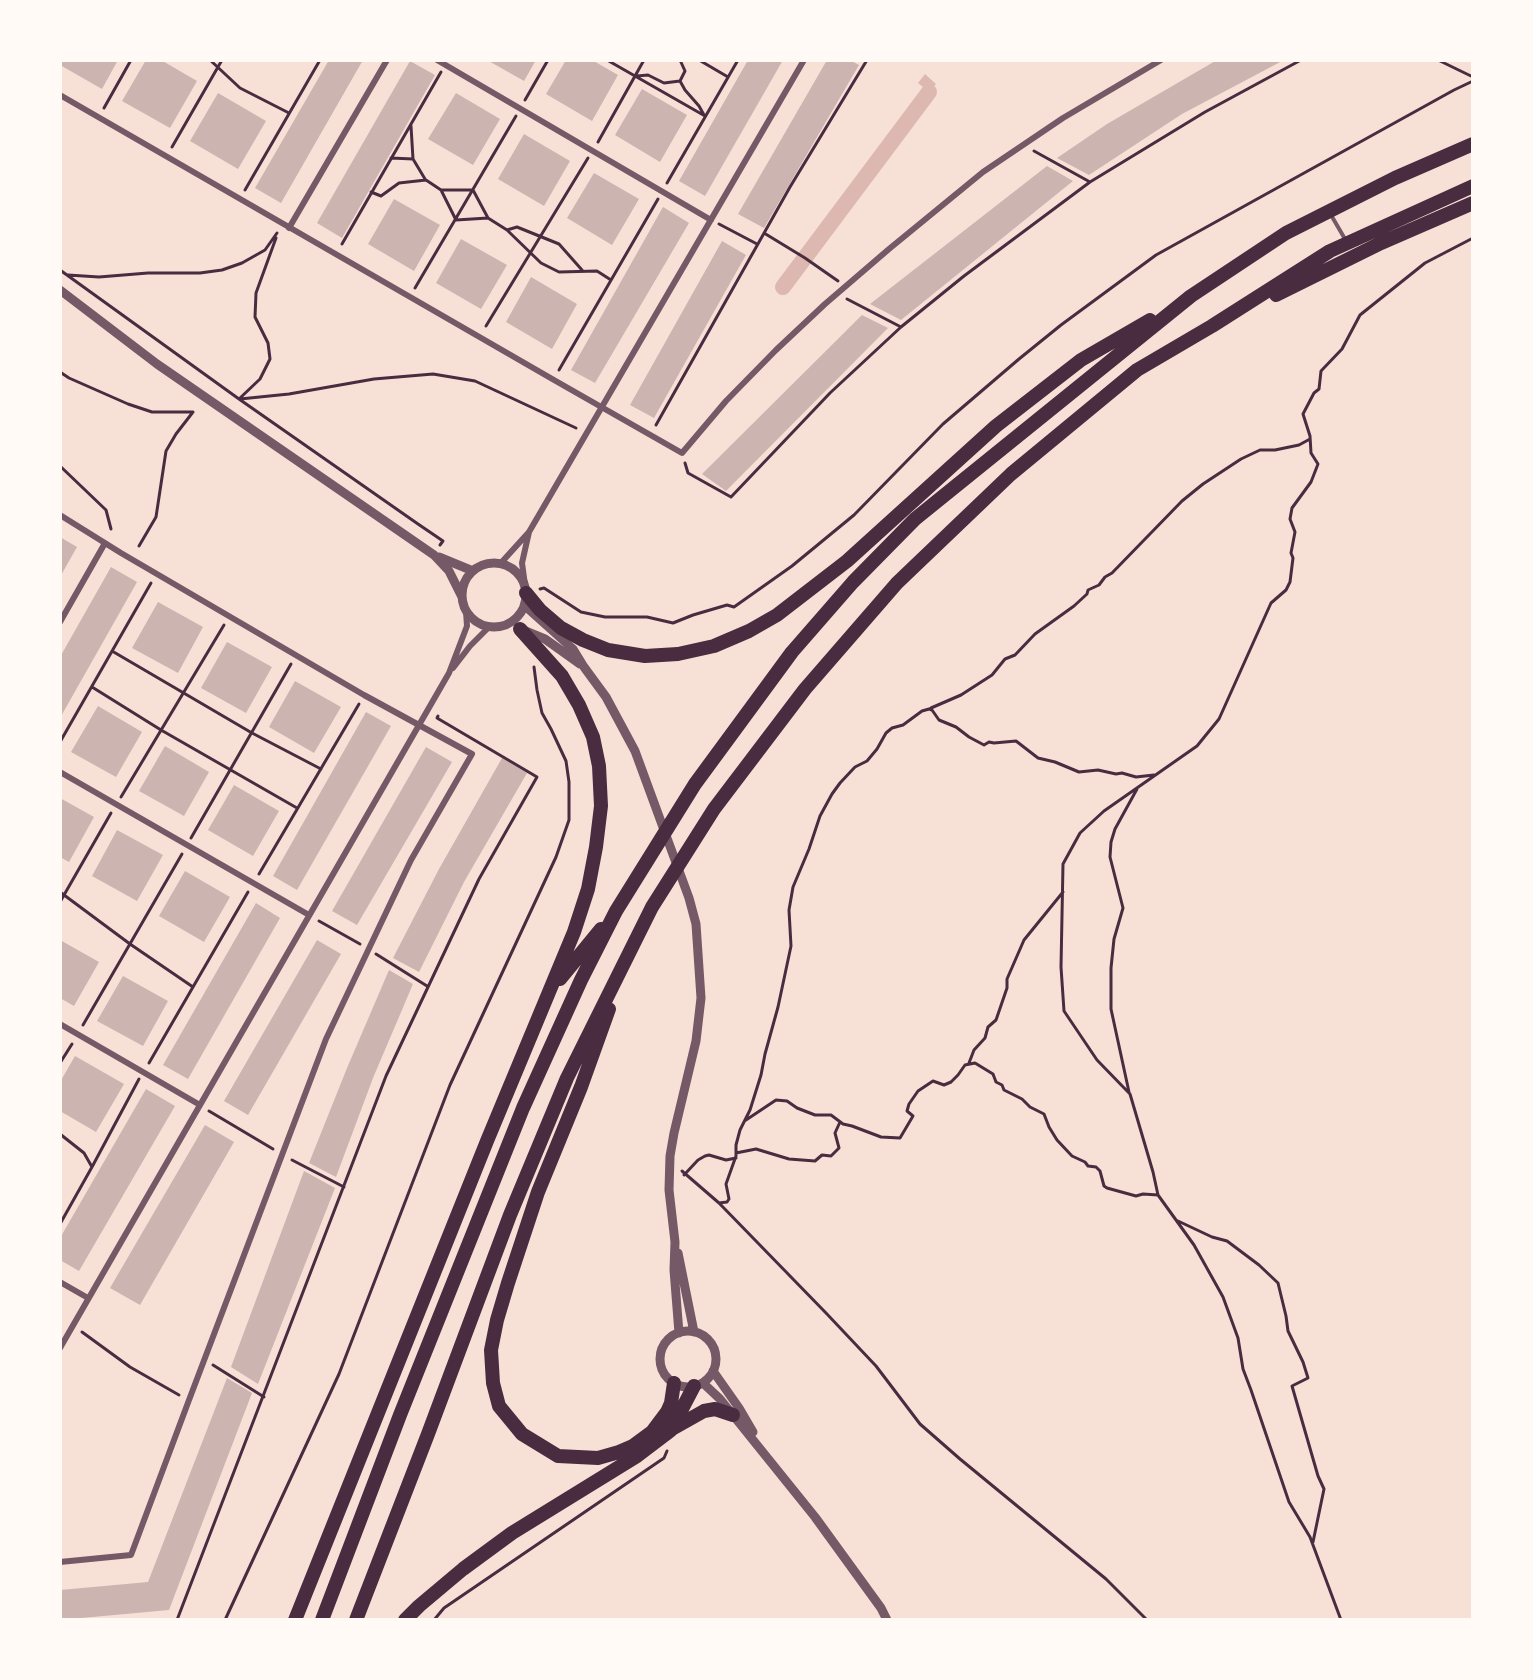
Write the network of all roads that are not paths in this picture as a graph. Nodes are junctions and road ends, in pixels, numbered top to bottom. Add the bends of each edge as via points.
1 (387, 60) edge
2 (437, 60) edge
3 (804, 60) edge
4 (1161, 60) edge
5 (60, 95) edge
6 (1473, 144) edge
7 (1473, 186) edge
8 (1473, 203) edge
9 (1329, 211) junction
10 (711, 220) junction
11 (289, 228) junction
12 (1347, 243) junction
13 (60, 290) edge
14 (1191, 296) junction
15 (1212, 326) junction
16 (602, 408) junction
17 (60, 515) edge
18 (529, 532) junction
19 (105, 543) junction
20 (434, 555) junction
21 (500, 564) junction
22 (473, 571) junction
23 (525, 594) junction
24 (462, 597) junction
25 (466, 611) junction
26 (60, 622) edge
27 (515, 626) junction
28 (489, 627) junction
29 (584, 667) junction
30 (449, 673) junction
31 (420, 724) junction
32 (60, 772) edge
33 (616, 911) junction
34 (309, 915) junction
35 (633, 945) junction
36 (550, 991) junction
37 (60, 1024) edge
38 (200, 1105) junction
39 (675, 1242) junction
40 (60, 1282) edge
41 (88, 1298) junction
42 (694, 1332) junction
43 (679, 1333) junction
44 (60, 1348) edge
45 (713, 1371) junction
46 (674, 1383) junction
47 (699, 1385) junction
48 (733, 1415) junction
49 (667, 1433) junction
50 (766, 1455) junction
51 (60, 1562) edge
52 (295, 1620) edge
53 (322, 1620) edge
54 (356, 1620) edge
55 (405, 1620) edge
56 (887, 1620) edge

1 - 11 street
2 - 10 street
3 - 10 street
4 - 16 street via 1063,118 983,172 776,350 682,453
5 - 11 street
6 - 9 highway
7 - 12 highway
8 - 15 highway via 1380,243
9 - 12 lane
9 - 14 highway via 1286,233
10 - 16 street
11 - 16 street
12 - 15 highway
13 - 20 street via 157,364
14 - 23 highway via 1081,360 996,426 847,561 777,615 749,631 714,646 678,654 645,656 608,650 561,628
14 - 33 highway via 915,519 853,582 792,652 695,784
15 - 35 highway via 1137,370 1011,474 897,583 806,689 714,809 652,906
16 - 18 street
17 - 19 street
18 - 21 street
18 - 23 street via 522,563
19 - 26 street
19 - 31 street
20 - 22 street
20 - 24 street via 449,572
21 - 22 street
21 - 23 street via 519,575
22 - 24 street
23 - 27 street
23 - 29 street
24 - 25 street
25 - 28 street via 476,622
25 - 30 street via 467,626
27 - 28 street
27 - 29 street via 545,639
27 - 36 highway via 562,676 593,737 599,766 601,806 588,889
28 - 30 street
29 - 39 street via 606,697 635,751 696,924 701,998 696,1041 670,1156
30 - 31 street
31 - 34 street
31 - 51 street via 472,754 411,860 326,1039 131,1555
32 - 34 street
33 - 36 highway
33 - 53 highway via 523,1108
34 - 38 street
35 - 46 highway via 538,1192 508,1283 491,1350 493,1383 500,1406 522,1434 558,1456 598,1458 633,1446 652,1432 667,1412
35 - 54 highway via 567,1078 510,1215
36 - 52 highway
37 - 38 street
38 - 41 street
39 - 42 street
39 - 43 street
40 - 41 street
41 - 44 street
42 - 43 street
42 - 45 street via 706,1338 713,1348
43 - 46 street via 668,1340 660,1359 663,1371
45 - 47 street
45 - 50 street
46 - 47 street via 685,1387
47 - 48 street via 720,1399
47 - 49 highway
48 - 49 highway via 704,1411
48 - 50 street
49 - 55 highway via 637,1456 512,1533
50 - 56 street

